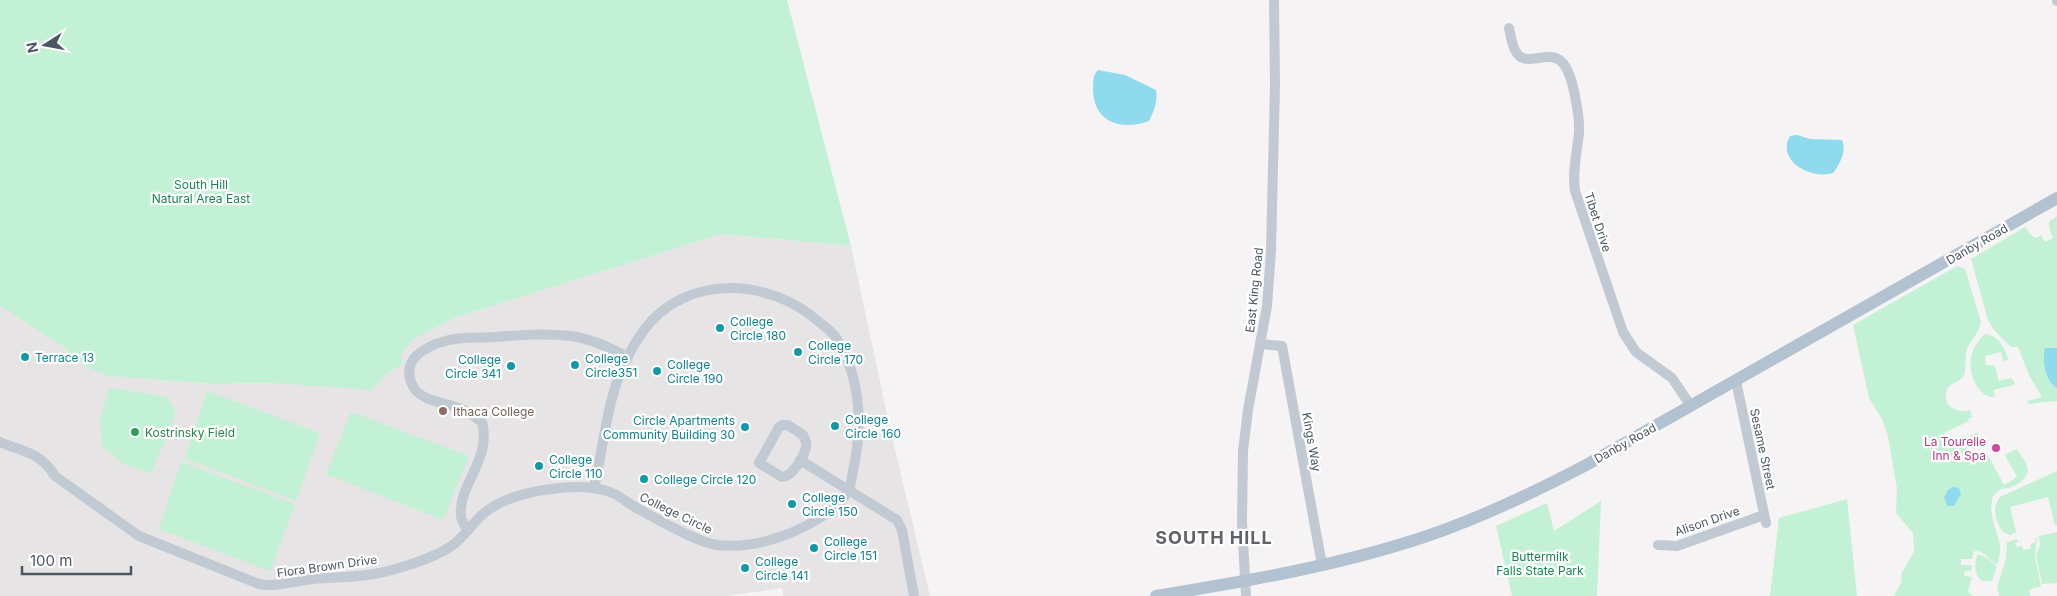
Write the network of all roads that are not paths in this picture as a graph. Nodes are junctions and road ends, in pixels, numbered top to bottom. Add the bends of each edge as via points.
1 (1274, 0) edge
2 (1509, 28) dead end
3 (2057, 198) edge
4 (1260, 344) junction
5 (628, 357) junction
6 (1736, 381) junction
7 (1691, 406) junction
8 (0, 442) edge
9 (800, 460) junction
10 (594, 488) junction
11 (849, 490) junction
12 (1765, 519) joint
13 (468, 530) junction
14 (1658, 545) dead end
15 (1322, 565) junction
16 (1245, 582) junction
17 (914, 596) edge
18 (1156, 596) edge
19 (1246, 596) edge

1 - 4 street, East King Road via 1271,251
2 - 7 street, Tibet Drive via 1515,51 1524,59 1553,56 1568,70 1579,123 1575,191 1614,311 1629,343 1644,359 1668,375
3 - 6 main road, Danby Road
4 - 15 street, Kings Way via 1282,346
4 - 16 street, East King Road via 1243,451
5 - 10 street via 615,384 606,416
5 - 11 street via 645,328 669,306 698,292 729,287 785,298 811,314 836,337 851,371 859,409 858,443
5 - 13 street via 590,340 571,336 524,335 450,340 421,351 413,359 409,366 415,390 427,398 461,409 482,422 483,448 462,503 461,518
6 - 7 main road, Danby Road
6 - 12 street, Sesame Street
7 - 15 main road, Danby Road via 1524,497 1424,537
8 - 13 street, Flora Brown Drive via 41,459 55,476 138,536 259,584 280,585 380,572 442,552
9 - 9 street via 806,447 803,435 782,425 759,463 786,477
9 - 11 street
10 - 11 street, College Circle via 616,494 658,520 714,545 743,545 770,540 816,521
10 - 13 street, College Circle via 573,486 508,498 485,512
11 - 17 street via 897,520 902,530
12 - 14 street, Alison Drive via 1677,546
15 - 16 main road, Danby Road
16 - 18 main road, Danby Road
16 - 19 street, East King Road

